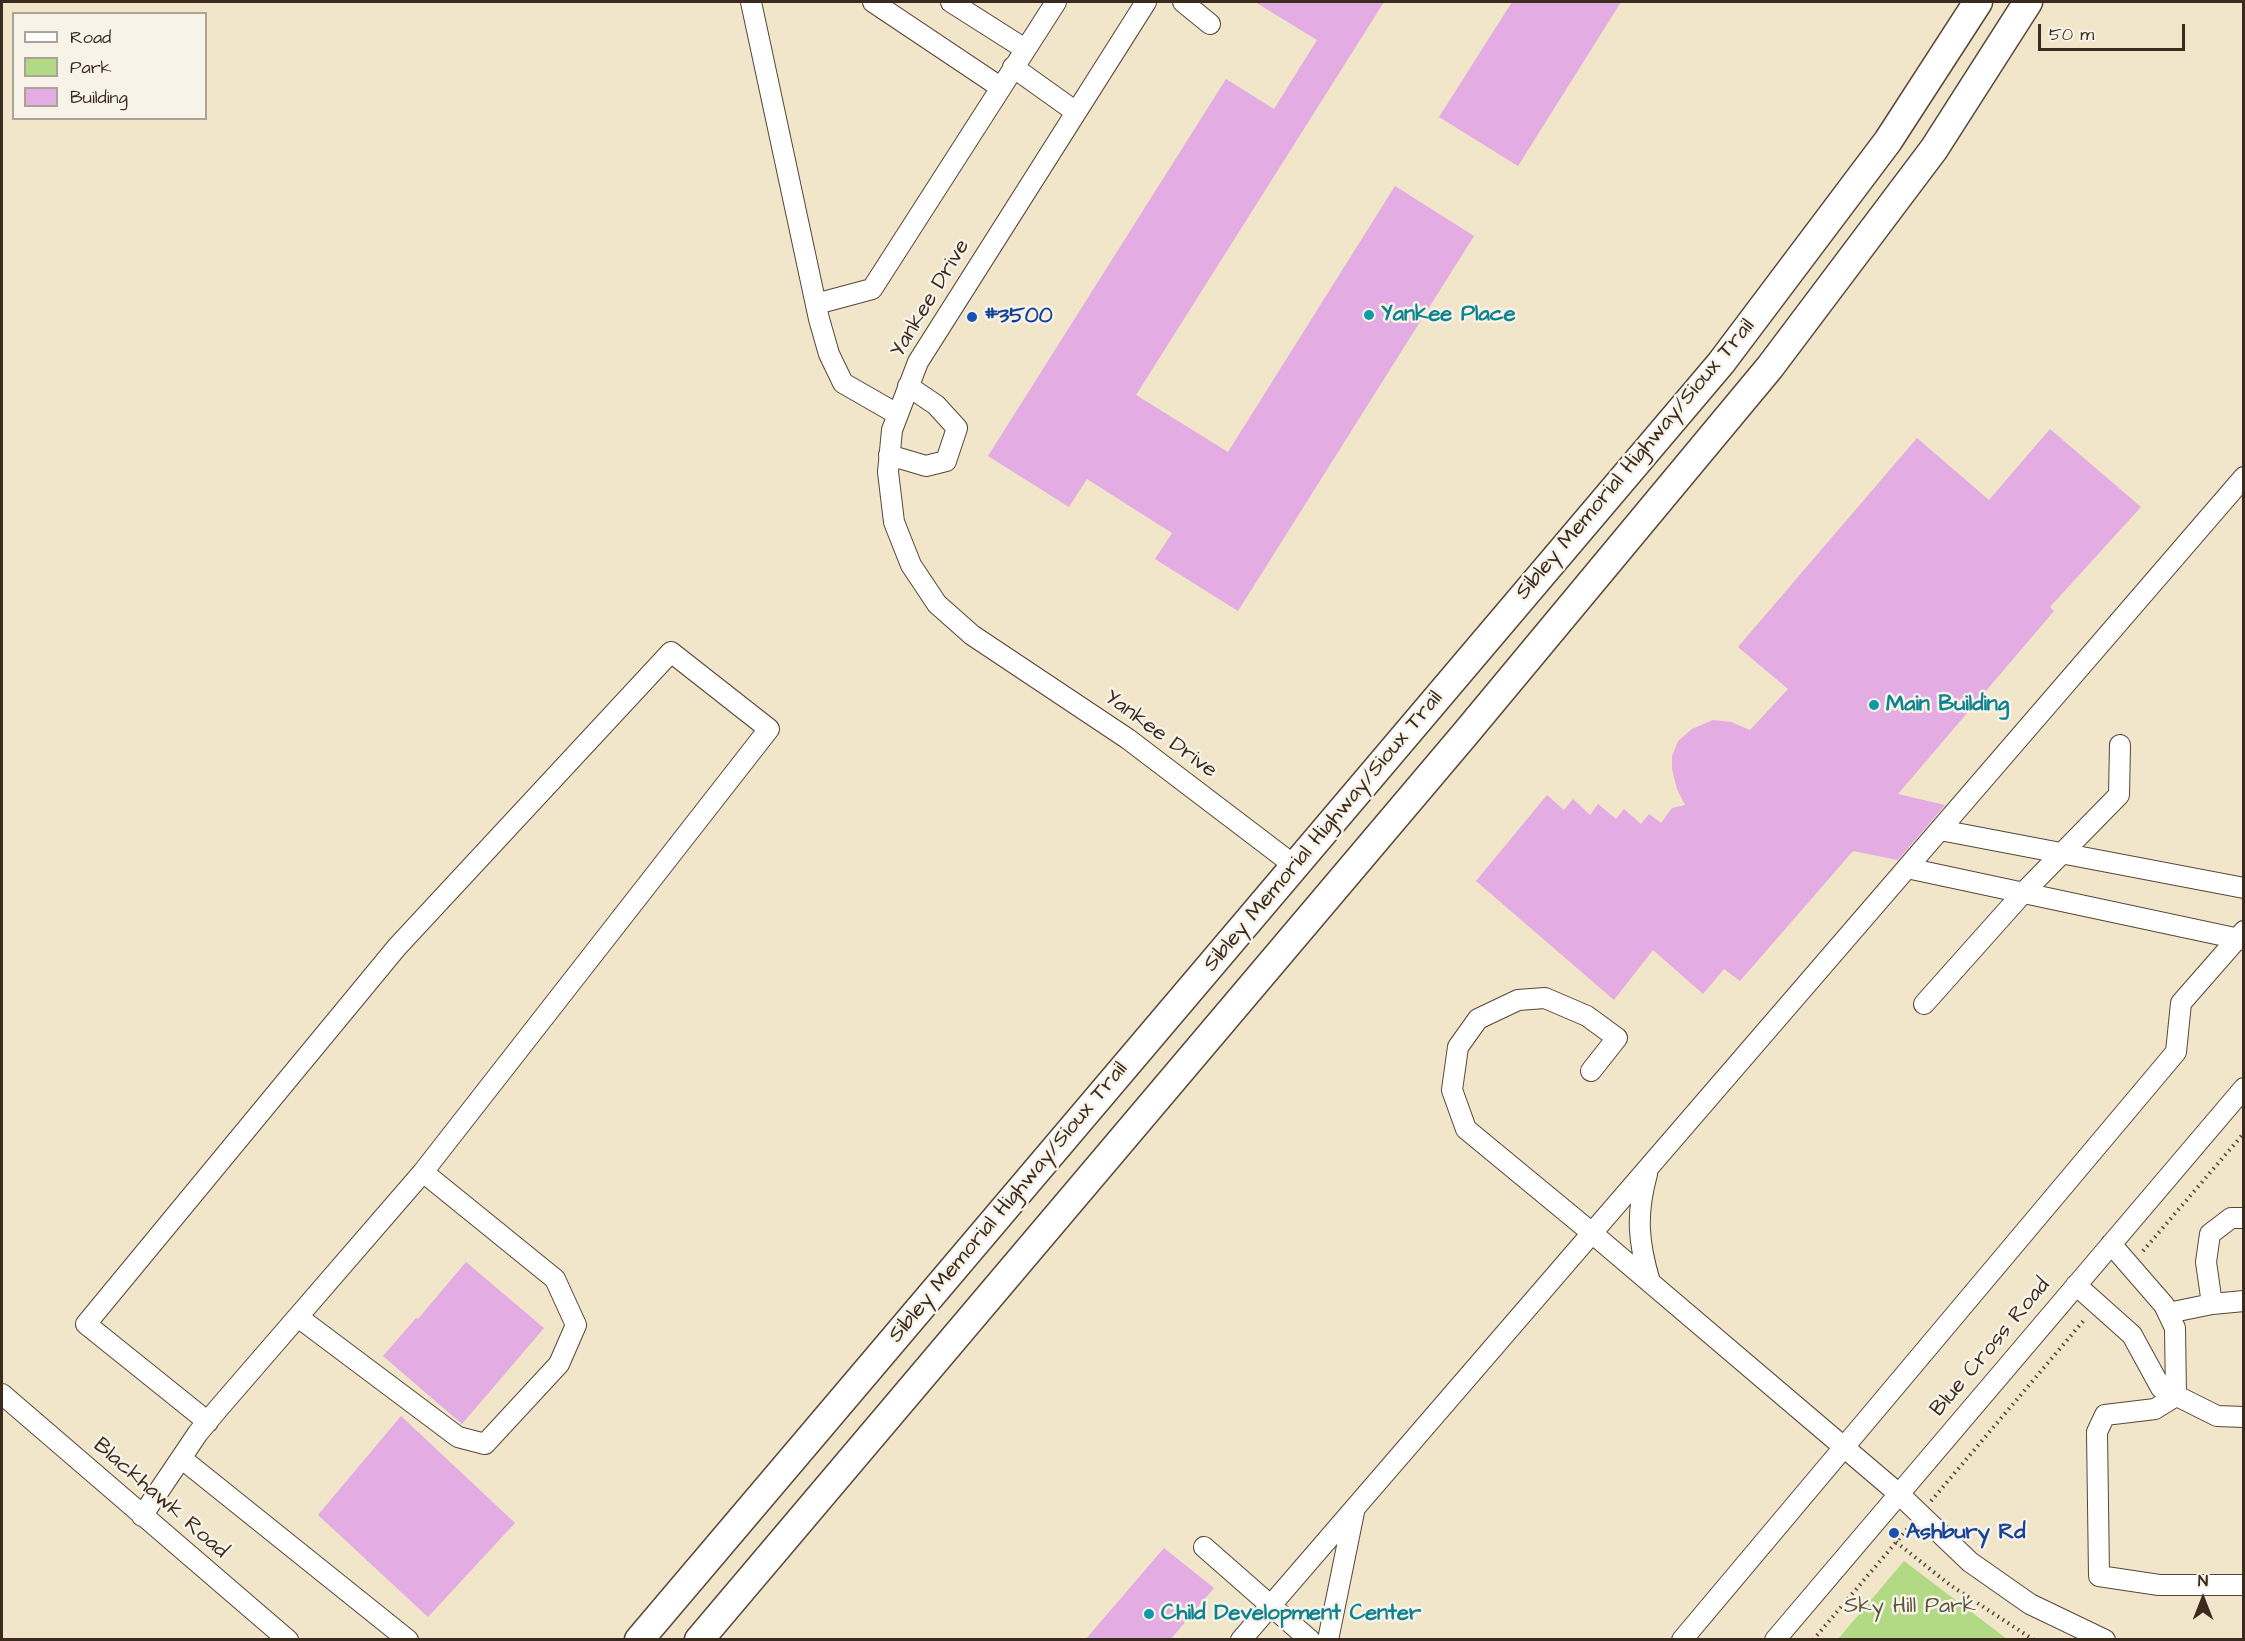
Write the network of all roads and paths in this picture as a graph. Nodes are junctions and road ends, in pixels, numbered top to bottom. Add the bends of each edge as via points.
1 (751, 2) edge
2 (873, 2) edge
3 (951, 2) edge
4 (1056, 2) edge
5 (1146, 2) edge
6 (1183, 2) edge
7 (1978, 2) edge
8 (2028, 2) edge
9 (1210, 24) dead end
10 (1025, 49) junction
11 (1013, 67) junction
12 (1000, 87) junction
13 (1076, 112) junction
14 (816, 304) junction
15 (908, 387) junction
16 (897, 414) junction
17 (889, 455) junction
18 (2244, 477) edge
19 (2236, 496) edge
20 (2120, 745) dead end
21 (1940, 830) junction
22 (2062, 853) junction
23 (1295, 866) junction
24 (1907, 868) junction
25 (2244, 888) edge
26 (2023, 893) junction
27 (2241, 936) edge
28 (1924, 1004) dead end
29 (1591, 1071) dead end
30 (2244, 1088) edge
31 (2244, 1133) edge
32 (1649, 1168) junction
33 (423, 1172) junction
34 (2244, 1218) edge
35 (1592, 1233) junction
36 (2111, 1244) junction
37 (2130, 1266) junction
38 (1650, 1282) junction
39 (2076, 1285) junction
40 (2244, 1301) edge
41 (2097, 1304) junction
42 (2212, 1304) junction
43 (2168, 1313) junction
44 (298, 1317) junction
45 (2, 1394) edge
46 (2176, 1396) junction
47 (2244, 1417) edge
48 (208, 1422) junction
49 (1844, 1448) junction
50 (182, 1458) junction
51 (1899, 1494) junction
52 (1354, 1509) junction
53 (1919, 1514) junction
54 (142, 1516) junction
55 (1896, 1542) junction
56 (1204, 1547) dead end
57 (2244, 1585) edge
58 (1270, 1606) junction
59 (287, 1639) edge
60 (408, 1640) edge
61 (639, 1640) edge
62 (699, 1640) edge
63 (1241, 1640) edge
64 (1310, 1640) edge
65 (1328, 1640) edge
66 (1682, 1640) edge
67 (1775, 1640) edge
68 (1813, 1640) edge
69 (2034, 1640) edge
70 (2105, 1640) edge

1 - 14 street
2 - 12 street
3 - 10 street
4 - 10 street
5 - 13 street, Yankee Drive
6 - 9 street
7 - 23 highway, Sibley Memorial Highway/Sioux Trail via 1888,141 1721,363
8 - 62 highway, Sibley Memorial Highway/Sioux Trail via 1934,149 1770,367
10 - 11 street
11 - 12 street
11 - 13 street
12 - 14 street via 872,289
13 - 15 street, Yankee Drive via 918,362
14 - 16 street via 829,354 843,382
15 - 16 street, Yankee Drive
15 - 17 street via 936,405 957,428 946,462 926,466
16 - 17 street, Yankee Drive
17 - 23 street, Yankee Drive via 894,522 911,565 937,604 972,635 1128,739
18 - 19 street
19 - 21 street
20 - 22 street via 2119,795
21 - 22 street
21 - 24 street
22 - 25 street
22 - 26 street
23 - 61 highway, Sibley Memorial Highway/Sioux Trail
24 - 26 street
24 - 32 street
26 - 27 street
26 - 28 street
27 - 49 street via 2181,1003 2176,1052
29 - 35 street via 1617,1038 1587,1016 1545,998 1518,1000 1478,1019 1458,1047 1452,1090 1466,1129
30 - 36 street, Blue Cross Road
31 - 37 path
32 - 35 street
32 - 38 street via 1638,1220 1641,1252
33 - 44 street
33 - 44 street via 555,1279 576,1325 559,1364 485,1444 458,1437
33 - 48 street via 769,729 671,652 397,948 86,1324
34 - 42 street via 2231,1218 2210,1234 2206,1262
35 - 38 street
35 - 52 street
36 - 37 street
36 - 39 street, Blue Cross Road
37 - 43 street
38 - 49 street
39 - 41 street
39 - 51 street, Blue Cross Road
40 - 42 street
41 - 46 street via 2132,1335 2161,1388
41 - 53 path
42 - 43 street
43 - 46 street via 2175,1328
44 - 48 street
45 - 54 street, Blackhawk Road
46 - 47 street via 2217,1416
46 - 57 street via 2156,1409 2105,1415 2097,1431 2099,1576 2159,1585
48 - 50 street
49 - 51 street
49 - 66 street
50 - 54 street
50 - 60 street
51 - 53 street
51 - 67 street, Blue Cross Road
52 - 58 street
52 - 65 street
53 - 55 path
53 - 70 street via 1970,1562 2030,1604
54 - 59 street, Blackhawk Road
55 - 68 path
55 - 69 path via 1950,1585
56 - 58 street
58 - 63 street
58 - 64 street

